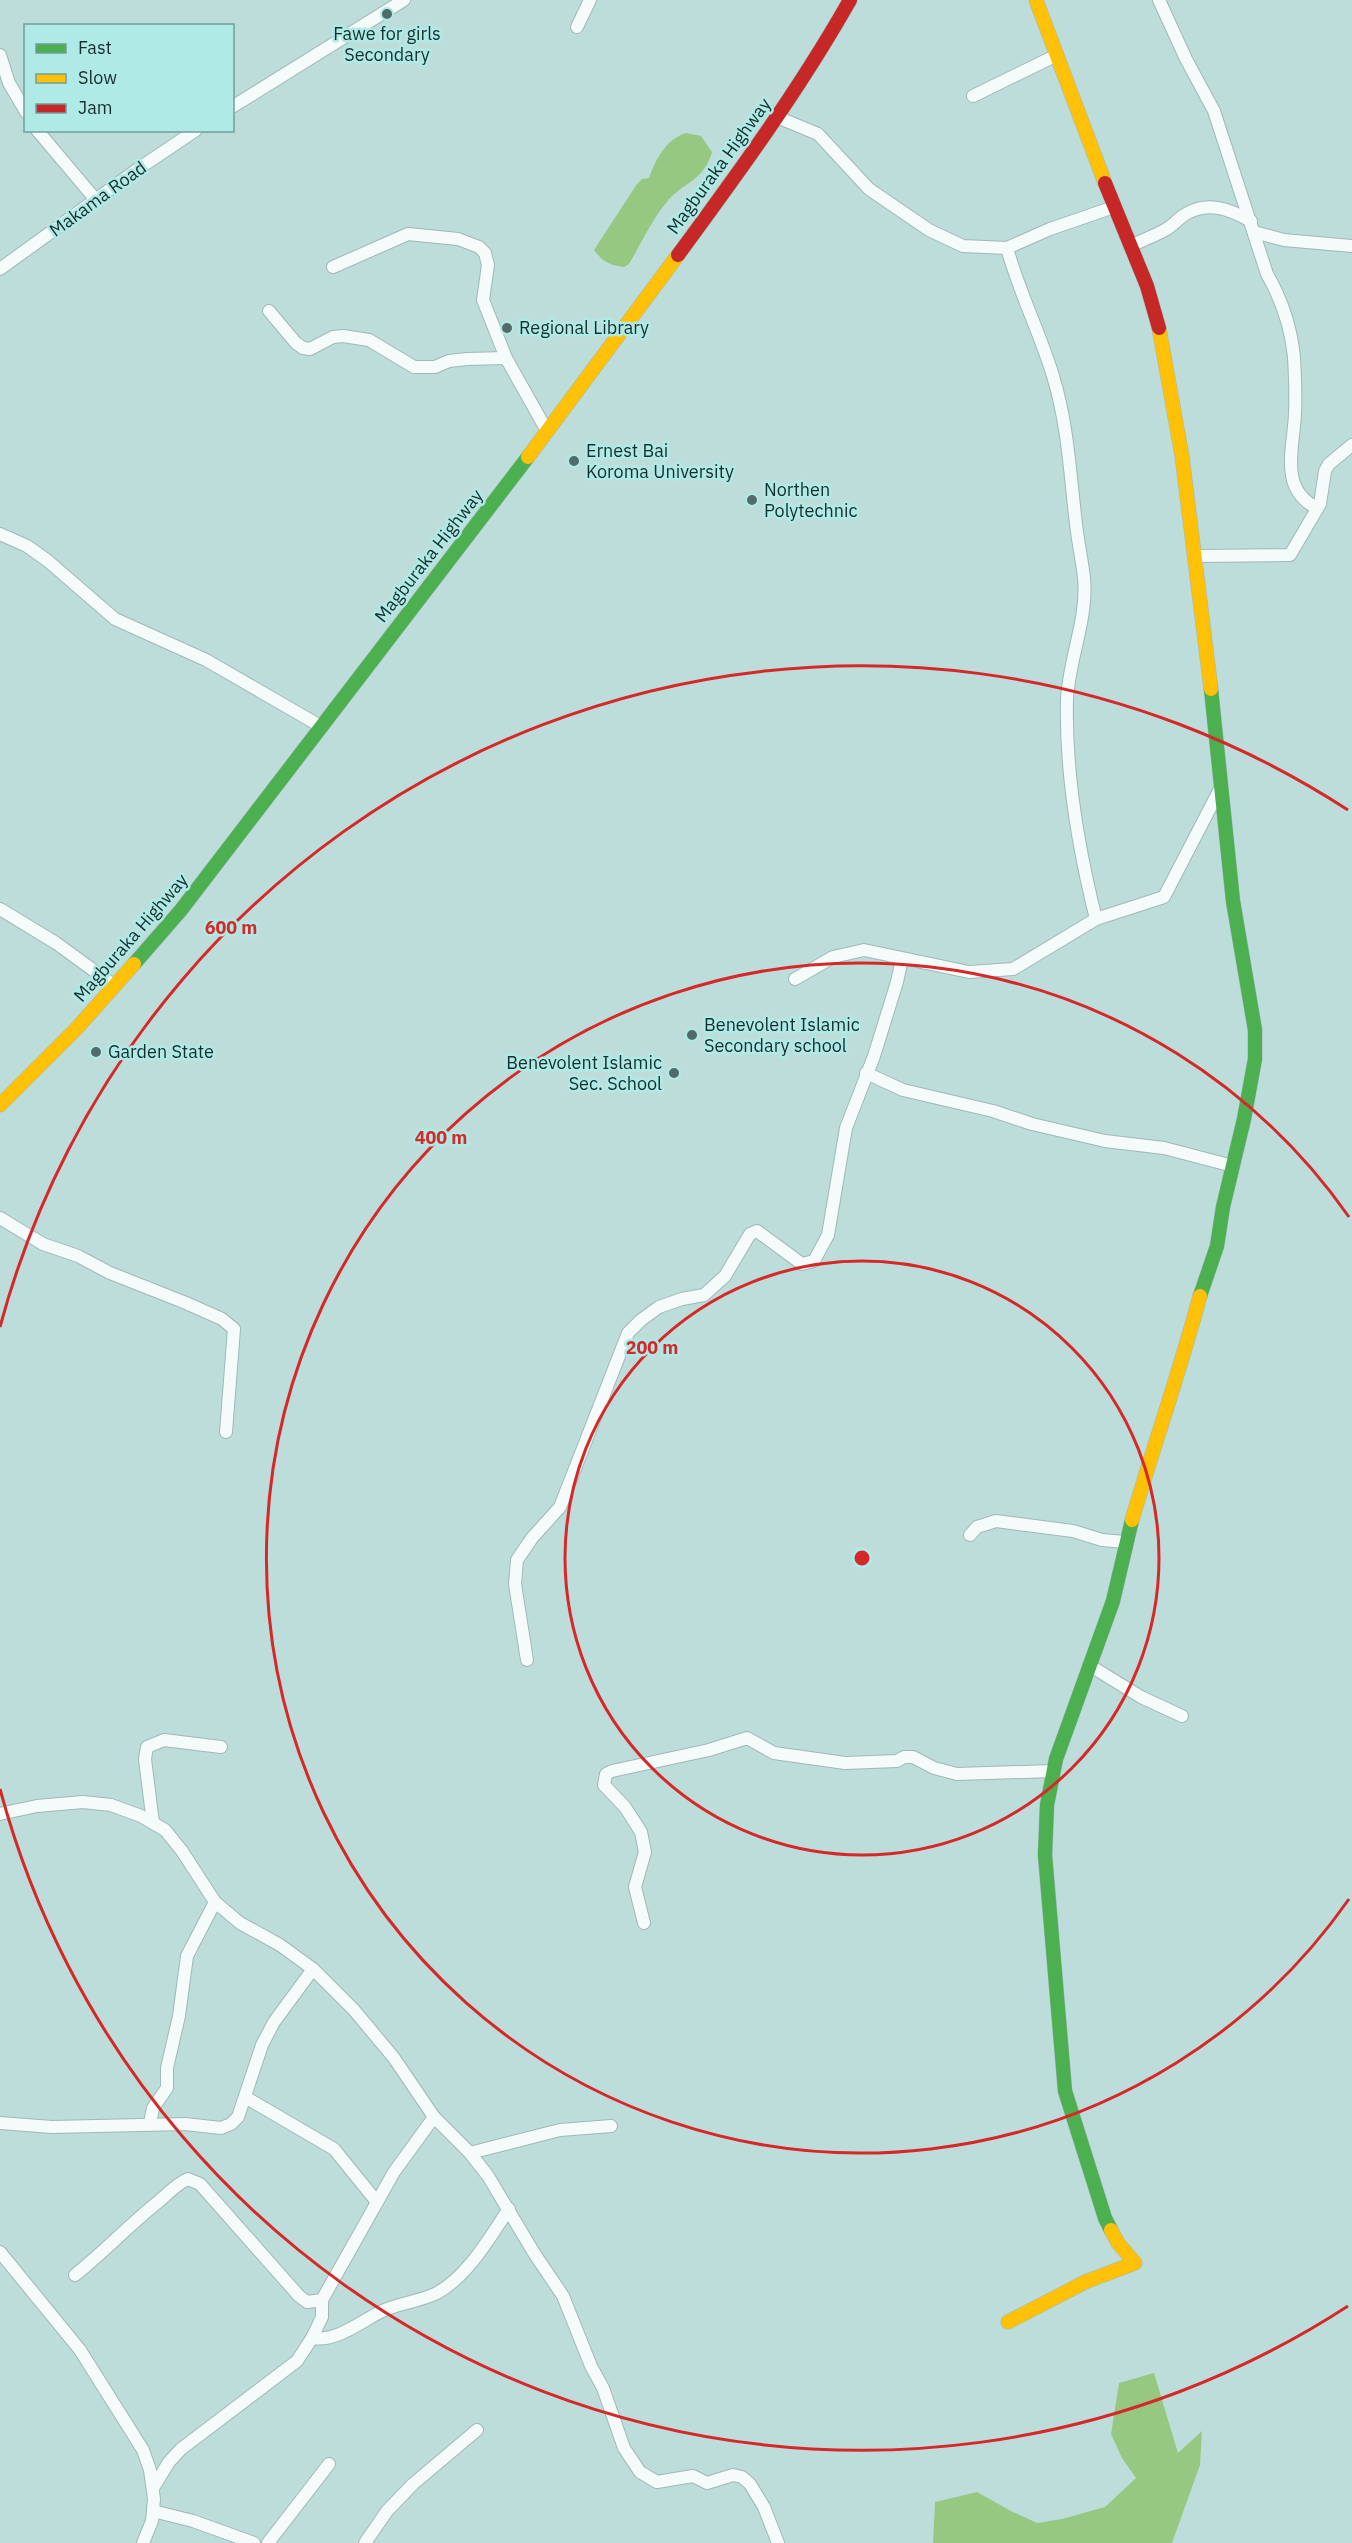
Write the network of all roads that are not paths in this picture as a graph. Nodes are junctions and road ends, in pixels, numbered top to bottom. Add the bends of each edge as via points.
1 (590, 0) edge
2 (850, 0) edge
3 (1036, 0) edge
4 (1159, 0) edge
5 (399, 1) edge
6 (577, 27) dead end
7 (0, 55) edge
8 (1057, 55) junction
9 (973, 96) dead end
10 (234, 106) edge
11 (24, 109) edge
12 (777, 117) junction
13 (39, 132) edge
14 (193, 132) edge
15 (96, 200) junction
16 (1114, 207) junction
17 (1252, 226) junction
18 (1130, 246) junction
19 (1352, 246) edge
20 (1007, 248) junction
21 (333, 267) dead end
22 (0, 269) edge
23 (269, 311) dead end
24 (506, 358) junction
25 (547, 431) junction
26 (1352, 445) edge
27 (1317, 508) junction
28 (0, 534) edge
29 (1194, 556) junction
30 (322, 727) junction
31 (1221, 786) junction
32 (0, 909) edge
33 (1096, 919) junction
34 (902, 959) junction
35 (795, 979) dead end
36 (115, 986) junction
37 (866, 1072) junction
38 (0, 1106) edge
39 (1233, 1166) junction
40 (0, 1218) edge
41 (226, 1432) dead end
42 (970, 1535) dead end
43 (1125, 1542) junction
44 (527, 1660) dead end
45 (1089, 1665) junction
46 (1182, 1716) dead end
47 (221, 1747) dead end
48 (1053, 1771) junction
49 (0, 1814) edge
50 (153, 1823) junction
51 (215, 1902) junction
52 (644, 1923) dead end
53 (313, 1969) junction
54 (245, 2097) junction
55 (434, 2117) junction
56 (0, 2123) edge
57 (150, 2123) junction
58 (611, 2126) dead end
59 (470, 2153) junction
60 (377, 2202) junction
61 (509, 2209) junction
62 (0, 2252) edge
63 (75, 2275) dead end
64 (322, 2300) junction
65 (1008, 2322) dead end
66 (312, 2338) junction
67 (477, 2430) dead end
68 (329, 2464) dead end
69 (153, 2488) junction
70 (153, 2511) junction
71 (143, 2543) edge
72 (254, 2543) edge
73 (268, 2543) edge
74 (365, 2543) edge
75 (778, 2543) edge

1 - 6 street
2 - 12 street, Magburaka Highway
3 - 8 street
4 - 17 street via 1214,111
5 - 10 street
7 - 11 street via 9,83
8 - 9 street
8 - 16 street
12 - 20 street via 818,134 869,189 929,230 963,246
12 - 25 street, Magburaka Highway
13 - 15 street
14 - 15 street, Makama Road
15 - 22 street, Makama Road
16 - 18 street
16 - 20 street
17 - 18 street via 1223,208 1201,207 1166,230
17 - 19 street via 1284,240
17 - 27 street via 1267,274 1280,296 1292,341 1293,479 1300,497
18 - 29 street via 1147,286 1167,363
20 - 33 street via 1053,376 1072,470 1084,603 1067,700 1069,770 1074,816
21 - 24 street via 408,234 458,239 479,247 488,265 483,300
23 - 24 street via 303,348 343,336 369,339 414,367
24 - 25 street
25 - 30 street, Magburaka Highway
26 - 27 street via 1325,471
27 - 29 street via 1290,555
28 - 30 street via 48,561 115,619 206,660
29 - 31 street
30 - 36 street, Magburaka Highway via 181,910
31 - 33 street via 1164,897
31 - 39 street via 1233,901 1255,1030 1255,1059
32 - 36 street
33 - 34 street via 1013,969 969,972
34 - 35 street via 864,950 845,953
34 - 37 street
36 - 38 street, Magburaka Highway
37 - 39 street via 903,1090 1032,1124 1105,1141 1164,1148
37 - 44 street via 846,1128 828,1235 814,1261 802,1264 757,1231 750,1234 725,1276 704,1294 659,1307 628,1333 560,1507 517,1560 515,1584
39 - 43 street via 1216,1246
40 - 41 street via 43,1244 222,1319 234,1329
42 - 43 street via 977,1527 996,1521
43 - 45 street via 1113,1601
45 - 46 street via 1141,1697
45 - 48 street
47 - 50 street via 164,1740 147,1747
48 - 52 street via 957,1774 914,1757 845,1764 774,1753 747,1738 612,1771 606,1774 604,1785 641,1832 645,1852 635,1887
48 - 65 street via 1045,1855 1065,2091 1105,2218 1118,2243 1135,2263 1085,2282
49 - 50 street via 83,1802 111,1805
50 - 51 street via 165,1830 182,1851
51 - 53 street via 240,1923
51 - 57 street via 188,1956 180,2016 166,2068 167,2088 153,2108
53 - 54 street via 274,2022
53 - 55 street via 394,2058
54 - 57 street via 238,2117 221,2128
54 - 60 street via 334,2149
55 - 59 street
55 - 60 street
56 - 57 street via 52,2127
58 - 59 street via 560,2130
59 - 61 street
60 - 64 street
61 - 66 street via 471,2264 445,2288 384,2310 329,2339
61 - 75 street via 563,2296 624,2448 640,2472 657,2482 693,2476 707,2482 733,2475 742,2477 764,2507
62 - 69 street via 102,2382 143,2450
63 - 64 street via 145,2211 188,2179 200,2184 298,2296 307,2302
64 - 66 street via 322,2317
66 - 69 street via 297,2361 181,2449
67 - 74 street via 413,2484 387,2511
68 - 73 street
69 - 70 street
70 - 71 street
70 - 72 street

